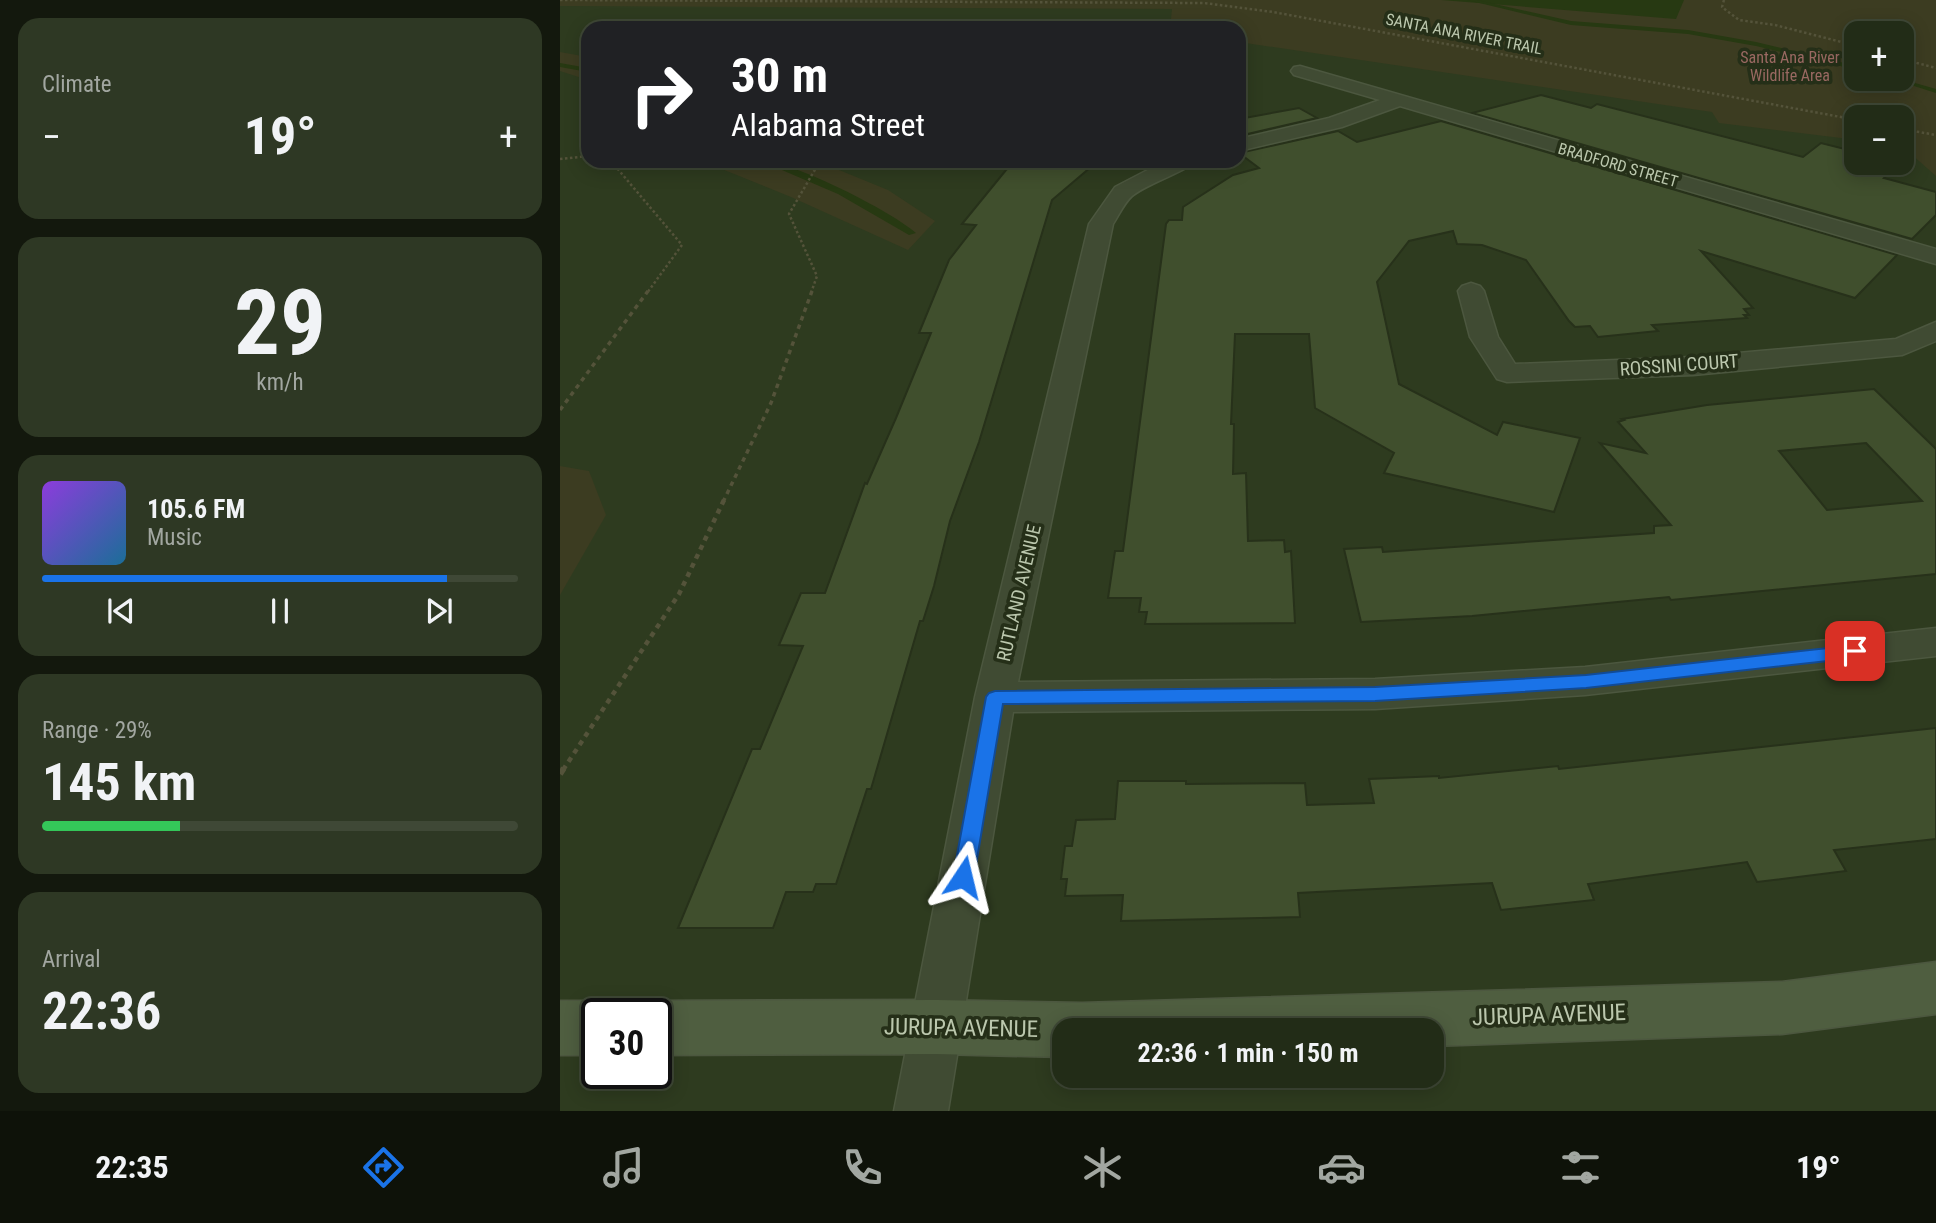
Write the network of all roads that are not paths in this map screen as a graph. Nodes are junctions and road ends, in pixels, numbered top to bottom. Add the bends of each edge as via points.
1 (1300, 71) dead end
2 (1396, 101) junction
3 (1246, 143) edge
4 (1166, 168) edge
5 (1936, 257) edge
6 (1471, 291) dead end
7 (1936, 330) edge
8 (1936, 642) edge
9 (995, 697) junction
10 (1936, 988) edge
11 (937, 1027) junction
12 (560, 1028) edge
13 (581, 1028) edge
14 (672, 1028) edge
15 (921, 1111) edge

1 - 2 street, BRADFORD STREET
2 - 3 street via 1335,123
2 - 5 street, BRADFORD STREET
4 - 9 street, RUTLAND AVENUE via 1123,192 1101,225
6 - 7 street, ROSSINI COURT via 1484,337 1507,373 1693,366 1902,347
8 - 9 street via 1586,681 1375,694
9 - 11 street, RUTLAND AVENUE
10 - 11 main road, JURUPA AVENUE via 1782,1008 1082,1030
11 - 14 main road, JURUPA AVENUE
11 - 15 street, RUTLAND AVENUE
12 - 13 main road

